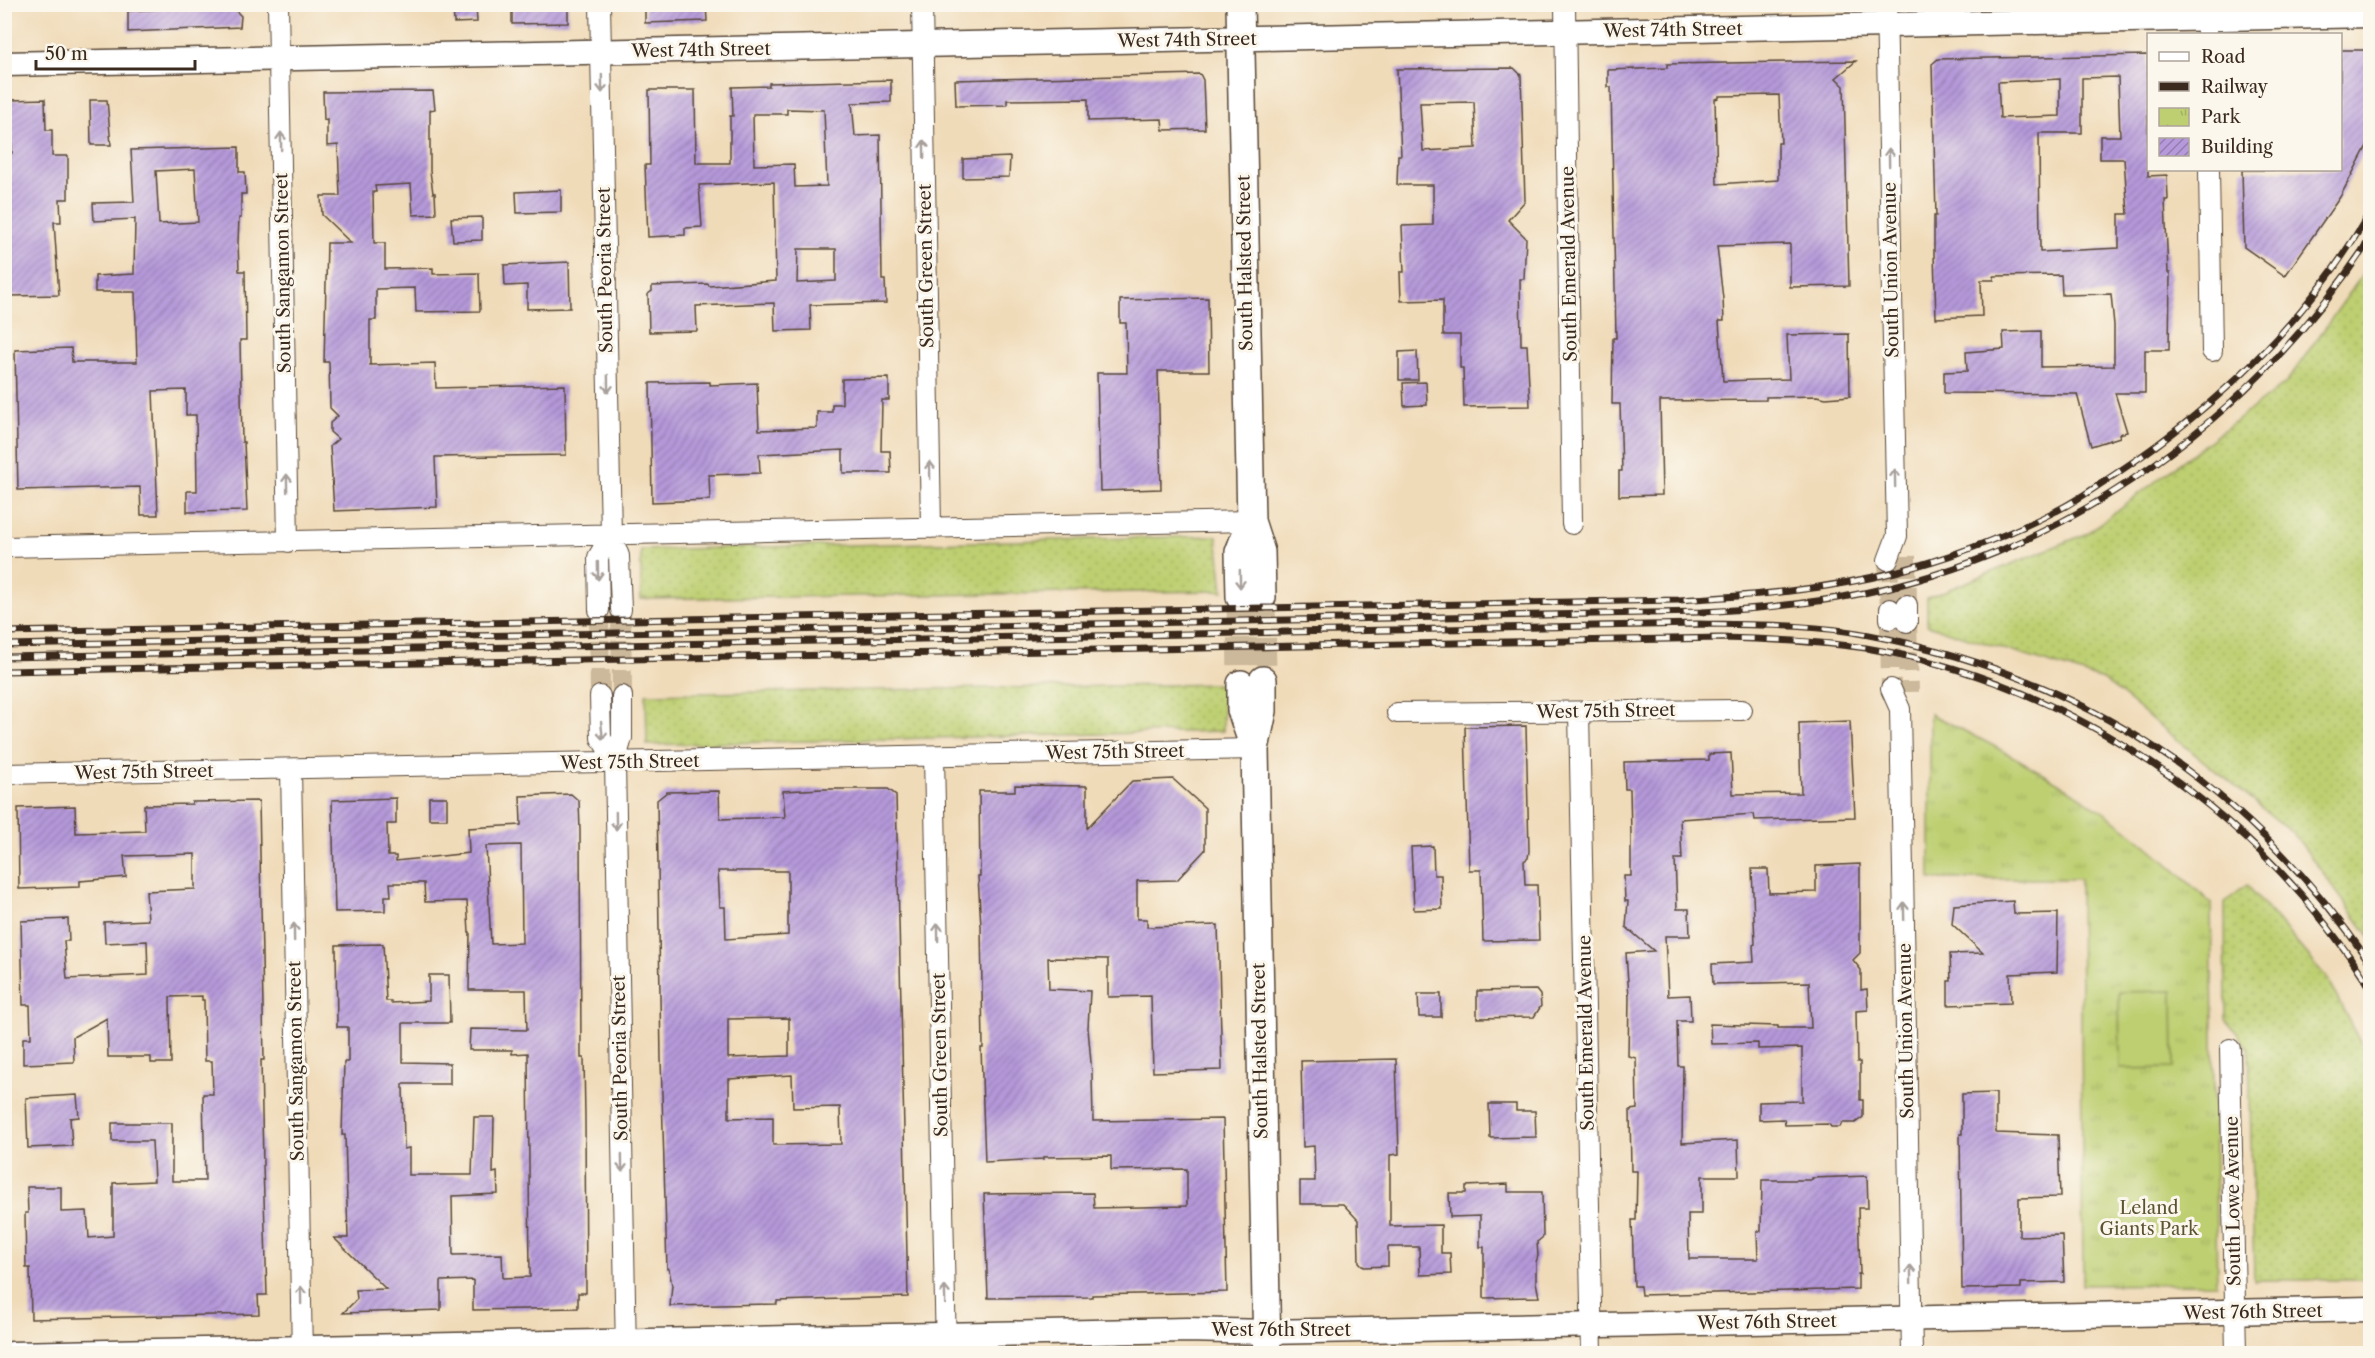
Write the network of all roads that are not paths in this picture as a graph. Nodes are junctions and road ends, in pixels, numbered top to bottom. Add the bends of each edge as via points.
1 (278, 4) edge
2 (600, 4) edge
3 (922, 4) edge
4 (1240, 4) edge
5 (1565, 4) edge
6 (1886, 15) edge
7 (2370, 15) edge
8 (2206, 19) edge
9 (1565, 32) junction
10 (1241, 39) junction
11 (922, 45) junction
12 (601, 52) junction
13 (279, 59) junction
14 (4, 64) edge
15 (2209, 171) edge
16 (2212, 351) dead end
17 (1251, 521) junction
18 (1572, 524) dead end
19 (931, 528) junction
20 (611, 535) junction
21 (288, 542) junction
22 (4, 547) edge
23 (1897, 558) tunnel mouth
24 (1251, 597) tunnel mouth
25 (599, 610) tunnel mouth
26 (621, 610) tunnel mouth
27 (1252, 682) tunnel mouth
28 (600, 696) tunnel mouth
29 (622, 696) tunnel mouth
30 (1900, 697) tunnel mouth
31 (1742, 710) dead end
32 (1579, 712) junction
33 (1397, 713) dead end
34 (1255, 749) junction
35 (934, 756) junction
36 (615, 762) junction
37 (291, 769) junction
38 (4, 774) edge
39 (2230, 1049) dead end
40 (2370, 1309) edge
41 (2236, 1312) junction
42 (1912, 1318) junction
43 (1592, 1325) junction
44 (1267, 1343) edge
45 (946, 1344) edge
46 (626, 1347) edge
47 (302, 1350) edge
48 (12, 1353) edge
49 (1592, 1353) edge
50 (1912, 1353) edge
51 (2236, 1353) edge

1 - 13 street, South Sangamon Street
2 - 12 street, South Peoria Street
3 - 11 street, South Green Street
4 - 10 main road, South Halsted Street
5 - 9 street, South Emerald Avenue
6 - 8 street, West 74th Street
6 - 9 street, West 74th Street
23 -> 6 street, South Union Avenue
7 - 8 street, West 74th Street
9 - 10 street, West 74th Street
9 - 18 street, South Emerald Avenue
10 - 11 street, West 74th Street
10 - 17 main road, South Halsted Street
11 - 12 street, West 74th Street
19 -> 11 street, South Green Street
12 - 13 street, West 74th Street
12 -> 20 street, South Peoria Street
13 - 14 street, West 74th Street
21 -> 13 street, South Sangamon Street
15 - 16 street
17 - 19 street
17 - 24 main road, South Halsted Street via 1239,552
19 - 20 street
20 - 21 street
20 -> 25 street, South Peoria Street via 598,557
20 - 26 street, South Peoria Street via 619,556
21 - 22 street
27 - 34 main road, South Halsted Street via 1241,710
28 -> 36 street, South Peoria Street via 601,738
29 - 36 street, South Peoria Street via 622,738
42 -> 30 street, South Union Avenue
31 - 32 street, West 75th Street
32 - 33 street, West 75th Street
32 - 43 street, South Emerald Avenue
34 - 35 street, West 75th Street
34 - 44 main road, South Halsted Street
35 - 36 street, West 75th Street
45 -> 35 street, South Green Street
36 - 37 street, West 75th Street
36 -> 46 street, South Peoria Street
37 - 38 street, West 75th Street
47 -> 37 street, South Sangamon Street
39 - 41 street, South Lowe Avenue
40 - 41 street, West 76th Street
41 - 42 street, West 76th Street
41 - 51 street, South Lowe Avenue
42 - 43 street, West 76th Street
42 - 50 street, South Union Avenue
43 - 44 street, West 76th Street
43 - 49 street, South Emerald Avenue
44 - 45 street, West 76th Street via 1187,1329
45 - 46 street, West 76th Street
46 - 47 street, West 76th Street
47 - 48 street, West 76th Street

